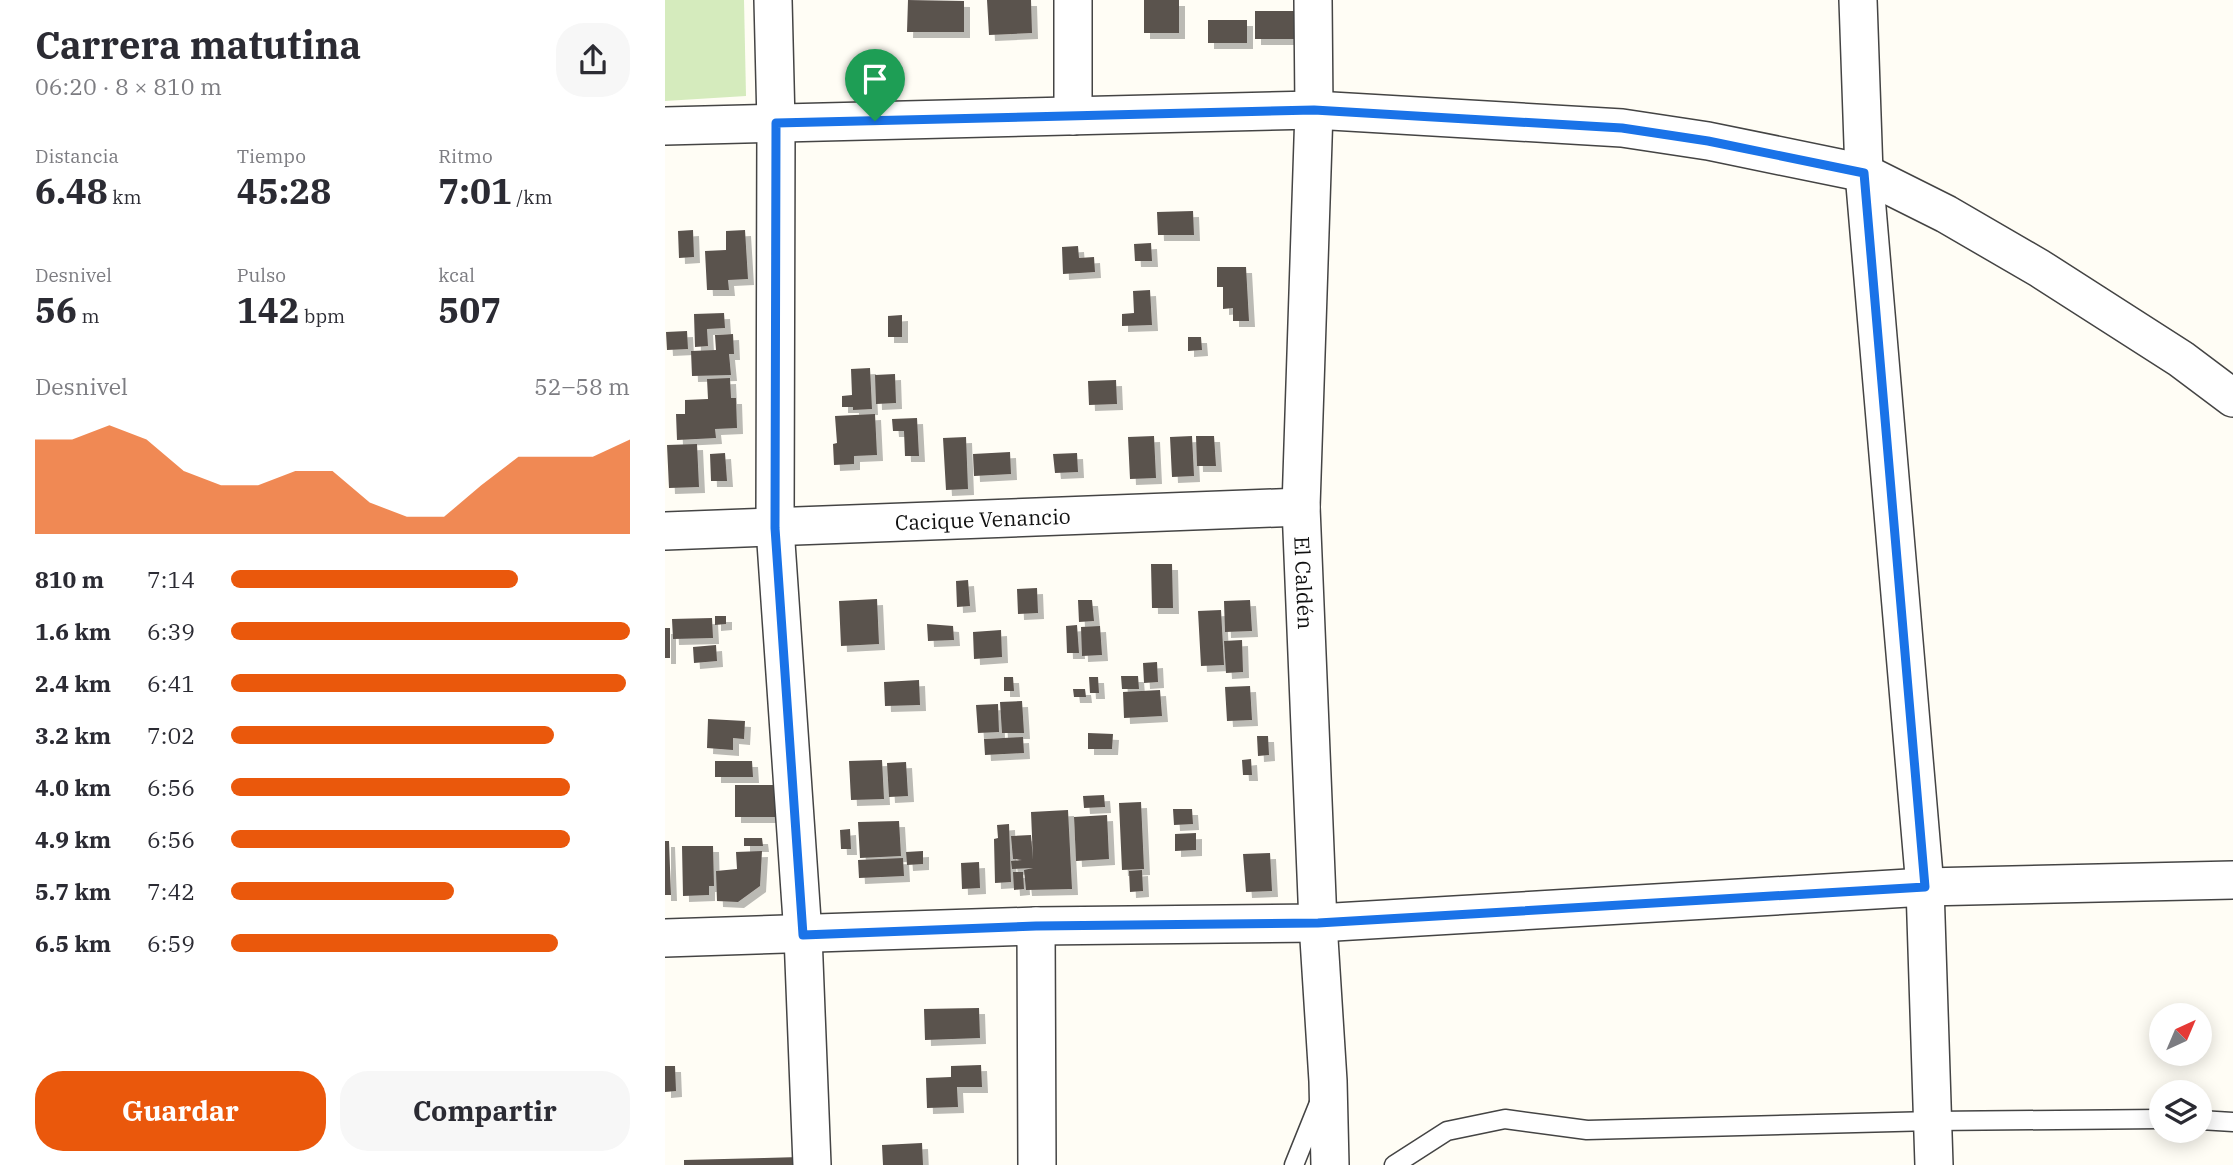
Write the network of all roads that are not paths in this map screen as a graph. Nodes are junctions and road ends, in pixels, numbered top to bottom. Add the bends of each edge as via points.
1 (773, 0) edge
2 (1073, 0) edge
3 (1313, 0) edge
4 (1859, 0) edge
5 (1314, 110) junction
6 (1073, 116) junction
7 (776, 123) junction
8 (665, 126) edge
9 (1864, 173) junction
10 (2233, 398) edge
11 (1301, 507) junction
12 (775, 528) junction
13 (665, 531) edge
14 (2233, 880) edge
15 (1925, 887) junction
16 (1318, 923) junction
17 (1036, 926) junction
18 (803, 935) junction
19 (665, 938) edge
20 (1328, 1080) junction
21 (2149, 1119) edge
22 (1933, 1121) junction
23 (2212, 1121) edge
24 (2233, 1122) edge
25 (812, 1165) edge
26 (1037, 1165) edge
27 (1294, 1165) edge
28 (1330, 1165) edge
29 (1394, 1165) edge
30 (1934, 1165) edge

1 - 7 street
2 - 6 street
3 - 5 street, El Caldén
4 - 9 street
5 - 6 street
5 - 9 street via 1622,128
5 - 11 street, El Caldén
6 - 7 street
7 - 8 street
7 - 12 street
9 - 10 street via 2039,268
9 - 15 street
11 - 12 street, Cacique Venancio
11 - 16 street, El Caldén
12 - 13 street, Cacique Venancio
12 - 18 street
14 - 15 street
15 - 16 street
15 - 22 street
16 - 17 street
16 - 20 street, El Caldén
17 - 18 street
17 - 26 street
18 - 19 street
18 - 25 street
20 - 27 lane
20 - 28 street, El Caldén
21 - 22 lane
22 - 29 lane via 1587,1130 1505,1119 1447,1131
22 - 30 street
23 - 24 lane

